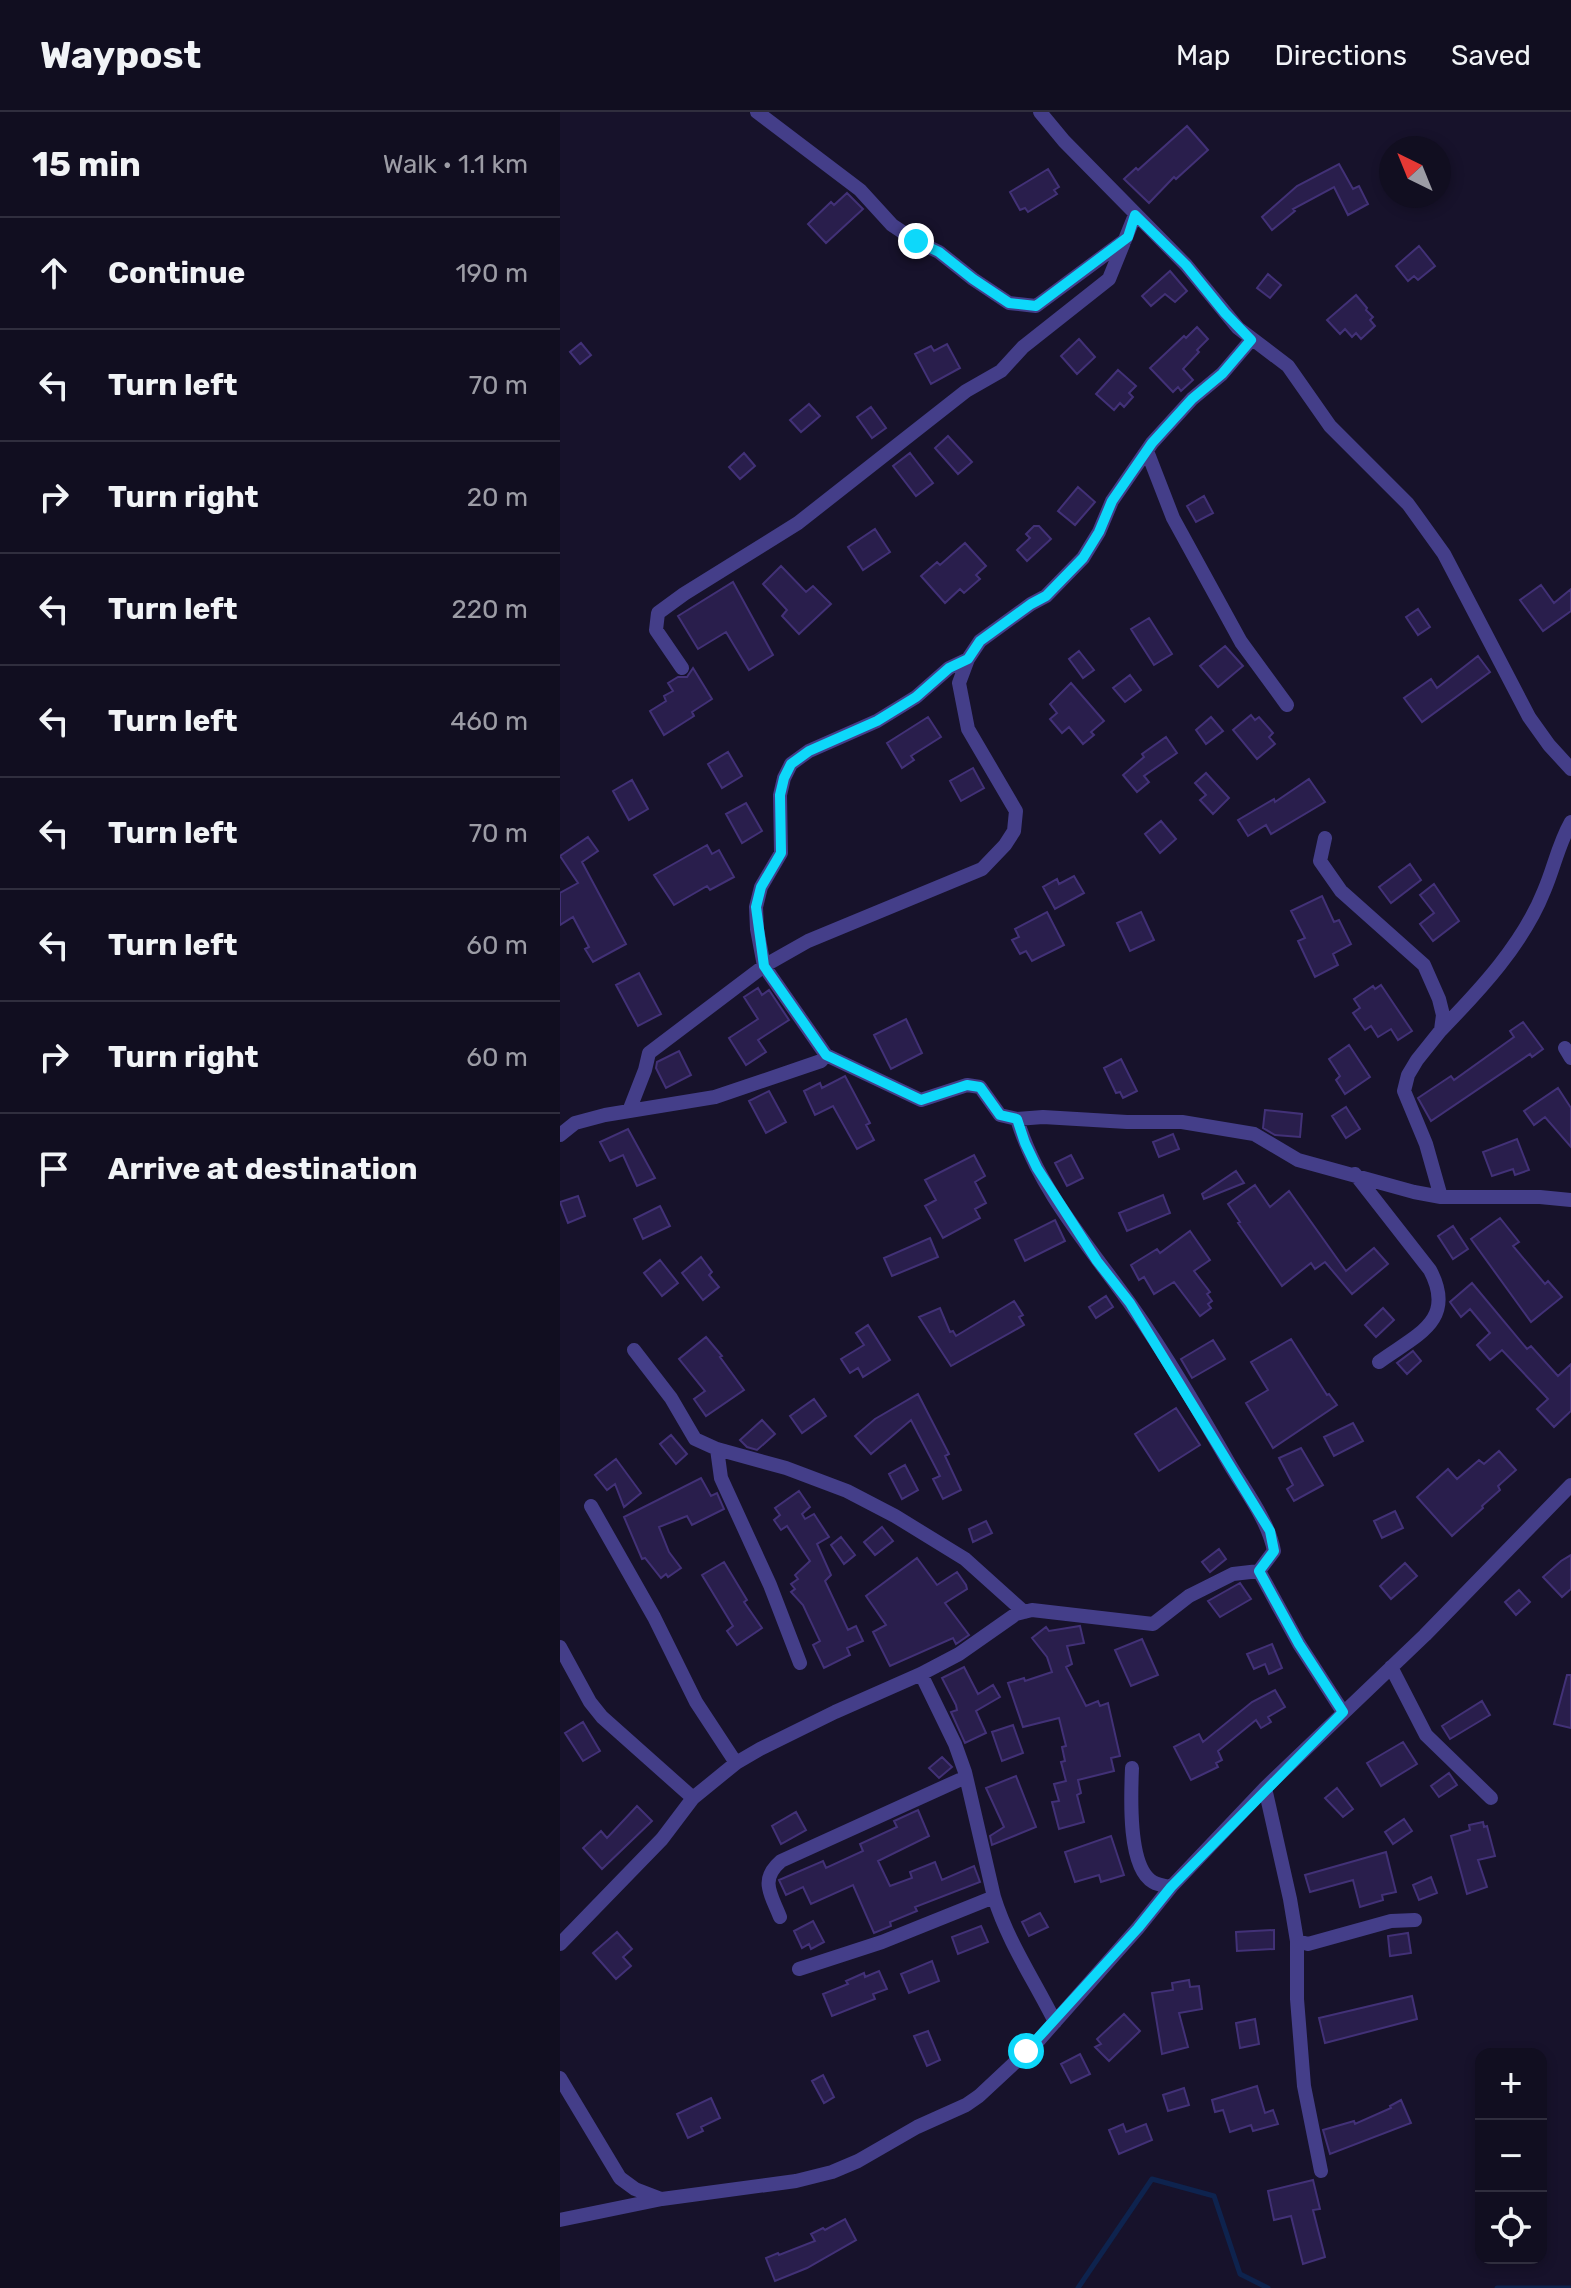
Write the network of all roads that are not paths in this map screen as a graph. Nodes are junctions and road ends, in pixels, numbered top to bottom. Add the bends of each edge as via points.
1 (757, 112) edge
2 (1040, 112) edge
3 (1135, 215) junction
4 (1128, 237) junction
5 (1251, 340) junction
6 (1147, 451) junction
7 (968, 659) junction
8 (682, 668) dead end
9 (1287, 705) dead end
10 (1571, 769) edge
11 (1571, 822) edge
12 (1325, 838) dead end
13 (764, 966) junction
14 (1441, 1030) junction
15 (826, 1055) junction
16 (629, 1111) junction
17 (1017, 1119) junction
18 (560, 1135) edge
19 (1354, 1174) junction
20 (1441, 1197) junction
21 (1571, 1200) edge
22 (634, 1350) dead end
23 (1379, 1362) dead end
24 (717, 1449) junction
25 (1571, 1485) edge
26 (591, 1506) dead end
27 (1259, 1571) junction
28 (1024, 1612) junction
29 (560, 1647) edge
30 (800, 1663) dead end
31 (1391, 1667) junction
32 (921, 1674) junction
33 (1343, 1712) junction
34 (736, 1763) junction
35 (1132, 1768) dead end
36 (966, 1777) junction
37 (1265, 1788) junction
38 (693, 1798) junction
39 (1491, 1798) dead end
40 (1171, 1887) junction
41 (994, 1897) junction
42 (780, 1917) dead end
43 (1415, 1920) dead end
44 (1297, 1941) junction
45 (560, 1944) edge
46 (799, 1969) dead end
47 (1055, 2022) junction
48 (560, 2078) edge
49 (1321, 2171) dead end
50 (662, 2199) junction
51 (560, 2220) edge

1 - 4 street via 860,190 892,225 1009,303 1036,306
2 - 3 street
3 - 4 street
3 - 5 street
4 - 8 street via 1109,279 1023,347 1001,371 966,391 798,523 658,613 656,630
5 - 6 street
5 - 10 street via 1288,366 1330,426 1428,529 1529,717
6 - 7 street via 1112,501 1083,558 1046,596 980,641
6 - 9 street via 1173,518 1241,642
7 - 13 street via 877,721 791,764 780,795 781,853 756,907
7 - 13 street via 959,683 968,729 1016,811 1014,831 1005,845 982,869 808,941
11 - 14 street via 1544,893 1515,943
12 - 14 street via 1320,861 1341,891 1424,965 1443,1015
13 - 15 street
13 - 16 street via 649,1053
14 - 20 street via 1417,1060 1404,1091
15 - 16 street via 715,1097
15 - 17 street via 921,1100 967,1085 980,1087 1000,1115
16 - 18 street via 575,1123
17 - 19 street via 1182,1122 1254,1134 1298,1160
17 - 27 street via 1037,1168 1130,1303 1270,1531 1274,1551
19 - 20 street
19 - 23 street via 1440,1288 1441,1304 1432,1322
20 - 21 street
22 - 24 street via 695,1439
24 - 28 street via 835,1486 895,1516 965,1559
24 - 30 street via 721,1478
25 - 31 street
26 - 34 street via 696,1702
27 - 28 street via 1233,1574 1189,1596 1153,1624
27 - 33 street
28 - 32 street
29 - 38 street via 602,1717
31 - 33 street
31 - 39 street via 1426,1735
32 - 34 street
32 - 36 street
33 - 37 street
34 - 38 street
35 - 40 street via 1130,1810 1139,1863 1154,1883
36 - 41 street
36 - 42 street via 781,1861 767,1884
37 - 40 street
37 - 44 street
38 - 45 street via 662,1839
40 - 47 street
41 - 46 street
41 - 47 street via 1020,1961
43 - 44 street via 1391,1921 1308,1944
44 - 49 street via 1304,2086
47 - 50 street via 966,2105 858,2161 804,2179
48 - 50 street via 620,2178
50 - 51 street

